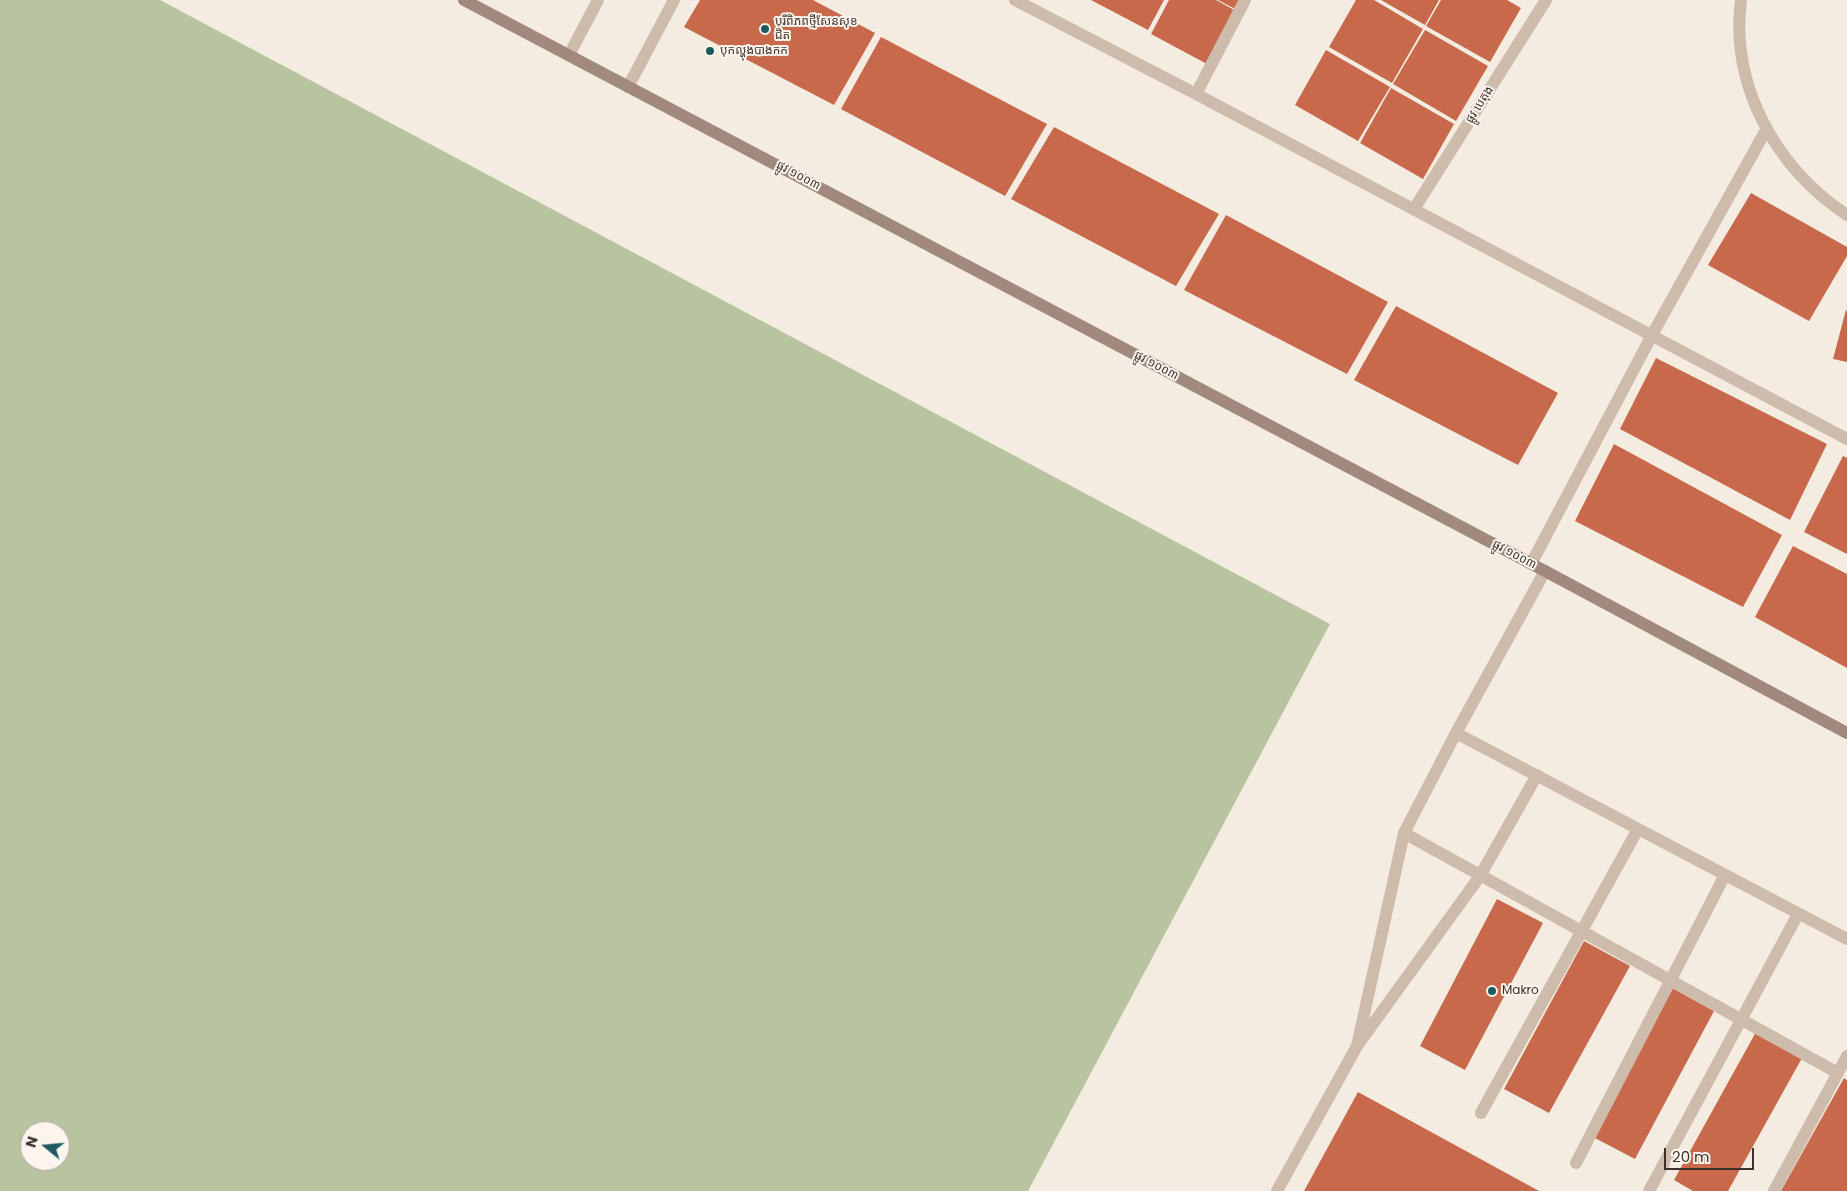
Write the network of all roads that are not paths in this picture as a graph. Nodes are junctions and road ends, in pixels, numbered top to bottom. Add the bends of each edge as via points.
1 (464, 0) edge
2 (598, 0) edge
3 (674, 0) edge
4 (1015, 0) edge
5 (1245, 0) edge
6 (1546, 0) edge
7 (1740, 0) edge
8 (569, 55) junction
9 (628, 87) junction
10 (1196, 94) junction
11 (1766, 130) junction
12 (1414, 209) junction
13 (1847, 215) edge
14 (1652, 335) junction
15 (1847, 439) edge
16 (1531, 564) junction
17 (1545, 571) junction
18 (1456, 732) junction
19 (1847, 734) edge
20 (1536, 775) junction
21 (1638, 829) junction
22 (1404, 833) junction
23 (1726, 875) junction
24 (1480, 876) junction
25 (1798, 914) junction
26 (1581, 932) junction
27 (1847, 939) edge
28 (1671, 980) junction
29 (1742, 1019) junction
30 (1357, 1046) junction
31 (1847, 1056) edge
32 (1838, 1073) junction
33 (1481, 1113) dead end
34 (1576, 1163) dead end
35 (1278, 1191) edge
36 (1649, 1191) edge
37 (1774, 1191) edge

1 - 8 main road, ផ្លូវ ១០០៣
2 - 8 street
3 - 9 street
4 - 10 street
5 - 10 street
6 - 12 street, ផ្លូវ បេតុង
7 - 11 street via 1741,59
8 - 9 main road, ផ្លូវ ១០០៣
9 - 16 main road, ផ្លូវ ១០០៣
10 - 12 street
11 - 13 street via 1783,156 1810,185
11 - 14 street
12 - 14 street
14 - 15 street
14 - 16 street
16 - 17 main road, ផ្លូវ ១០០៣
17 - 18 street
17 - 19 main road, ផ្លូវ ១០០៣
18 - 20 street
18 - 22 street
20 - 21 street
20 - 24 street
21 - 23 street
21 - 26 street
22 - 24 street
22 - 30 street
23 - 25 street
23 - 28 street
24 - 26 street
24 - 30 street
25 - 27 street
25 - 29 street
26 - 28 street
26 - 33 street
28 - 29 street
28 - 34 street
29 - 32 street
29 - 36 street
30 - 35 street
31 - 32 street
32 - 37 street

